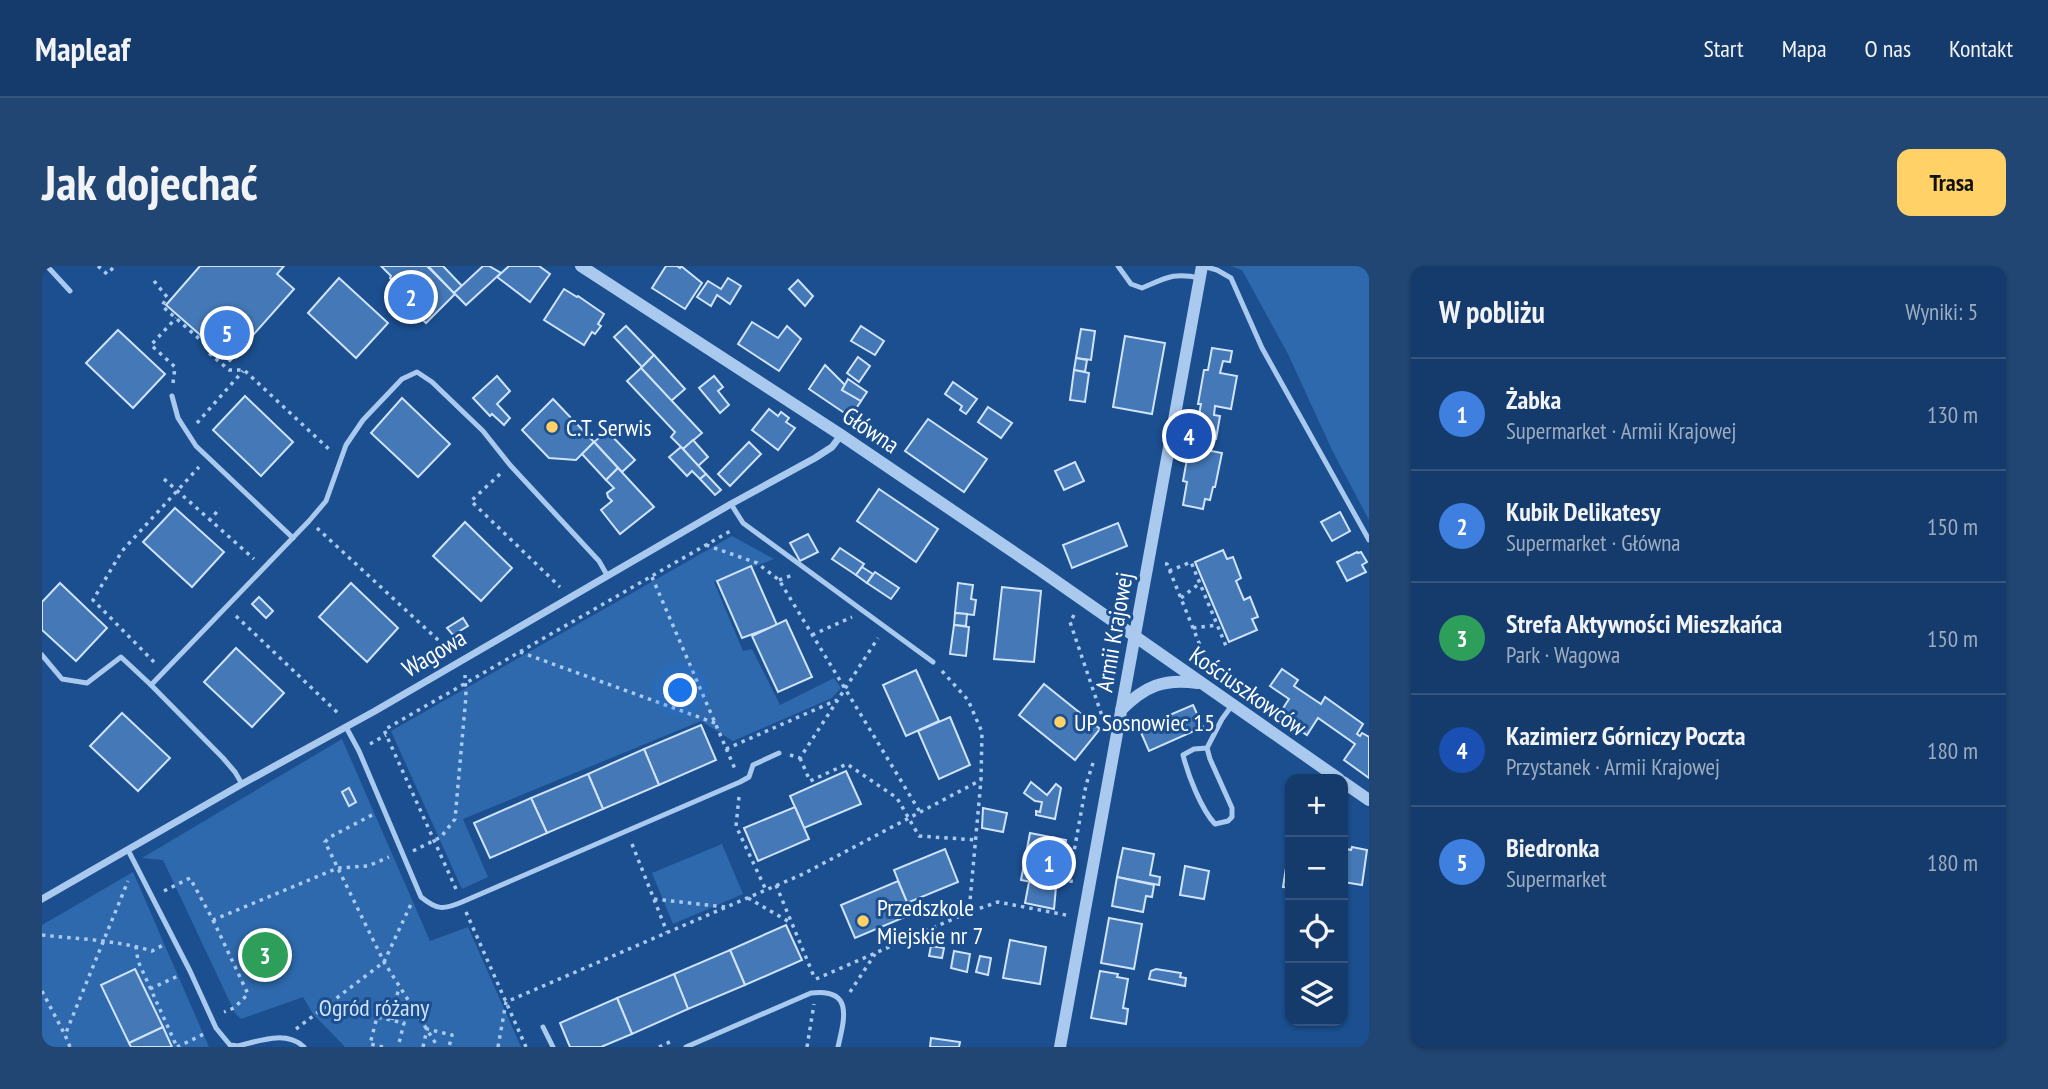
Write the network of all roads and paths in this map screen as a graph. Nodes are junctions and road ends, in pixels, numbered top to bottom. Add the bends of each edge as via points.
1 (47, 266) edge
2 (98, 266) edge
3 (116, 266) edge
4 (580, 266) edge
5 (1118, 266) edge
6 (1201, 270) edge
7 (154, 281) dead end
8 (70, 291) dead end
9 (176, 318) junction
10 (244, 370) junction
11 (172, 396) joint
12 (187, 429) junction
13 (841, 435) junction
14 (207, 457) junction
15 (341, 460) junction
16 (510, 465) junction
17 (164, 479) dead end
18 (177, 492) junction
19 (731, 504) junction
20 (220, 508) dead end
21 (209, 521) junction
22 (309, 521) junction
23 (743, 523) junction
24 (293, 537) junction
25 (1369, 540) edge
26 (706, 545) junction
27 (264, 568) junction
28 (1169, 571) dead end
29 (607, 575) junction
30 (652, 576) junction
31 (1199, 583) junction
32 (566, 598) junction
33 (227, 607) junction
34 (864, 611) junction
35 (1070, 622) dead end
36 (1217, 625) junction
37 (885, 627) junction
38 (1193, 628) junction
39 (812, 635) junction
40 (1134, 636) junction
41 (1226, 646) dead end
42 (520, 652) junction
43 (42, 655) edge
44 (459, 660) junction
45 (933, 662) joint
46 (1209, 668) dead end
47 (163, 672) junction
48 (466, 683) junction
49 (1200, 683) junction
50 (151, 685) junction
51 (845, 688) junction
52 (837, 700) junction
53 (1233, 704) junction
54 (1121, 711) junction
55 (339, 714) dead end
56 (715, 723) junction
57 (1105, 723) dead end
58 (346, 727) junction
59 (386, 735) junction
60 (726, 748) junction
61 (1207, 748) junction
62 (359, 751) junction
63 (779, 753) joint
64 (800, 758) junction
65 (1094, 760) dead end
66 (1332, 774) edge
67 (981, 780) junction
68 (740, 782) junction
69 (242, 784) junction
70 (1348, 785) edge
71 (1369, 800) edge
72 (384, 811) junction
73 (920, 812) junction
74 (910, 817) junction
75 (627, 832) junction
76 (435, 841) junction
77 (976, 841) junction
78 (128, 850) junction
79 (403, 856) junction
80 (1072, 863) dead end
81 (138, 866) junction
82 (338, 868) junction
83 (776, 885) junction
84 (766, 890) junction
85 (153, 896) junction
86 (421, 897) junction
87 (748, 898) junction
88 (42, 899) edge
89 (654, 899) junction
90 (462, 902) junction
91 (726, 907) junction
92 (970, 912) junction
93 (1066, 915) dead end
94 (212, 920) junction
95 (792, 923) junction
96 (667, 932) junction
97 (42, 935) edge
98 (174, 940) junction
99 (104, 941) junction
100 (136, 946) junction
101 (384, 962) junction
102 (190, 971) junction
103 (815, 979) dead end
104 (150, 989) junction
105 (401, 989) junction
106 (42, 991) edge
107 (811, 993) junction
108 (506, 1002) junction
109 (843, 1002) junction
110 (211, 1018) junction
111 (391, 1020) junction
112 (543, 1027) dead end
113 (216, 1028) junction
114 (427, 1029) junction
115 (65, 1035) junction
116 (285, 1037) junction
117 (71, 1047) edge
118 (177, 1047) edge
119 (304, 1047) edge
120 (383, 1047) edge
121 (398, 1047) edge
122 (424, 1047) edge
123 (439, 1047) edge
124 (449, 1047) edge
125 (498, 1047) edge
126 (526, 1047) edge
127 (553, 1047) edge
128 (686, 1047) edge
129 (807, 1047) edge
130 (838, 1047) edge
131 (1060, 1047) edge

1 - 8 lane
2 - 3 path via 107,274
4 - 13 street, Główna
5 - 6 lane via 1131,284 1142,288
6 - 25 lane via 1217,270 1231,278 1262,348
6 - 40 street, Armii Krajowej
7 - 9 path via 167,297 162,306
9 - 10 path via 229,370
9 - 11 path via 151,345 175,367
10 - 12 path via 194,427
10 - 15 path
11 - 12 lane via 178,418
12 - 14 lane
13 - 19 street, Wagowa via 815,458
13 - 40 street, Główna
14 - 18 path
14 - 24 lane
15 - 16 lane via 363,421 402,379 417,372 483,431
15 - 22 lane via 326,501
16 - 29 lane
16 - 32 path via 471,501
17 - 18 path
18 - 21 path
18 - 47 path via 122,551 93,600
19 - 23 lane
19 - 29 street, Wagowa
20 - 21 path
21 - 27 path
22 - 24 lane
22 - 44 path
23 - 26 path
23 - 34 lane
24 - 27 lane
26 - 30 path
26 - 39 path via 757,563 779,580
27 - 33 lane
28 - 31 path via 1191,562
29 - 32 street, Wagowa
30 - 42 path
30 - 56 path
31 - 36 path
31 - 38 path via 1181,598
32 - 44 street, Wagowa
33 - 47 lane
33 - 55 path
34 - 37 lane
34 - 39 path
35 - 57 path
36 - 38 path
36 - 41 path
37 - 45 lane
37 - 51 path
38 - 46 path
39 - 51 path
40 - 49 street, Kościuszkowców
40 - 54 street, Armii Krajowej
42 - 48 path
42 - 56 path
43 - 50 lane via 62,679 87,683 121,657
44 - 48 path
44 - 58 street, Wagowa
45 - 67 path via 968,700 982,732
47 - 50 lane
48 - 59 path via 384,730
48 - 76 path via 455,819
49 - 53 street, Kościuszkowców
49 - 54 street via 1163,682 1134,697
50 - 69 lane via 223,758
51 - 52 path
51 - 73 path
52 - 60 path
52 - 64 path
53 - 61 lane
53 - 66 street, Kościuszkowców
54 - 131 street, Armii Krajowej
56 - 60 path
58 - 62 lane
58 - 69 street, Wagowa
59 - 62 path
59 - 76 path
60 - 68 path
61 - 61 lane via 1232,808 1228,821 1215,824 1183,755
62 - 72 lane
63 - 64 path
63 - 68 lane via 753,765 749,777
64 - 74 path via 810,781 847,764 897,798
65 - 80 path
67 - 73 path
67 - 77 path
68 - 75 lane
68 - 84 path via 736,827
69 - 78 street, Wagowa
70 - 71 street, Kościuszkowców
72 - 79 lane
72 - 82 path via 325,842
73 - 74 path
74 - 77 path via 919,836
74 - 83 path
75 - 89 path
75 - 90 lane
76 - 79 path
76 - 90 path
77 - 92 path
78 - 81 lane
78 - 88 street, Wagowa
79 - 82 path
79 - 86 lane
81 - 85 lane
81 - 99 path via 130,871
82 - 94 path
82 - 101 path
83 - 84 path
83 - 95 path
84 - 87 path
85 - 94 path via 190,878
85 - 98 lane
86 - 90 lane via 438,908
86 - 101 path via 412,903
87 - 91 path
87 - 95 path
89 - 91 path
89 - 96 path
90 - 108 path
91 - 96 path
92 - 93 path via 998,902
92 - 109 path via 876,953
94 - 110 path via 248,994 234,1008
95 - 103 path
96 - 108 path
97 - 99 path
98 - 100 path via 152,951
98 - 102 lane
99 - 100 path
99 - 115 path
100 - 104 path
101 - 105 path
101 - 116 path
102 - 104 path
102 - 110 lane
104 - 118 path
105 - 111 path
105 - 114 path
106 - 115 path
107 - 109 lane via 825,991
107 - 128 lane
107 - 129 path via 814,1006
108 - 125 path
108 - 126 path
109 - 130 lane
110 - 113 lane
111 - 120 path via 377,1017 370,1044
111 - 121 path via 404,1023
112 - 127 lane
113 - 116 lane via 230,1045
113 - 118 path
114 - 122 path
114 - 123 path
114 - 124 path via 452,1035
115 - 117 path
116 - 119 lane

